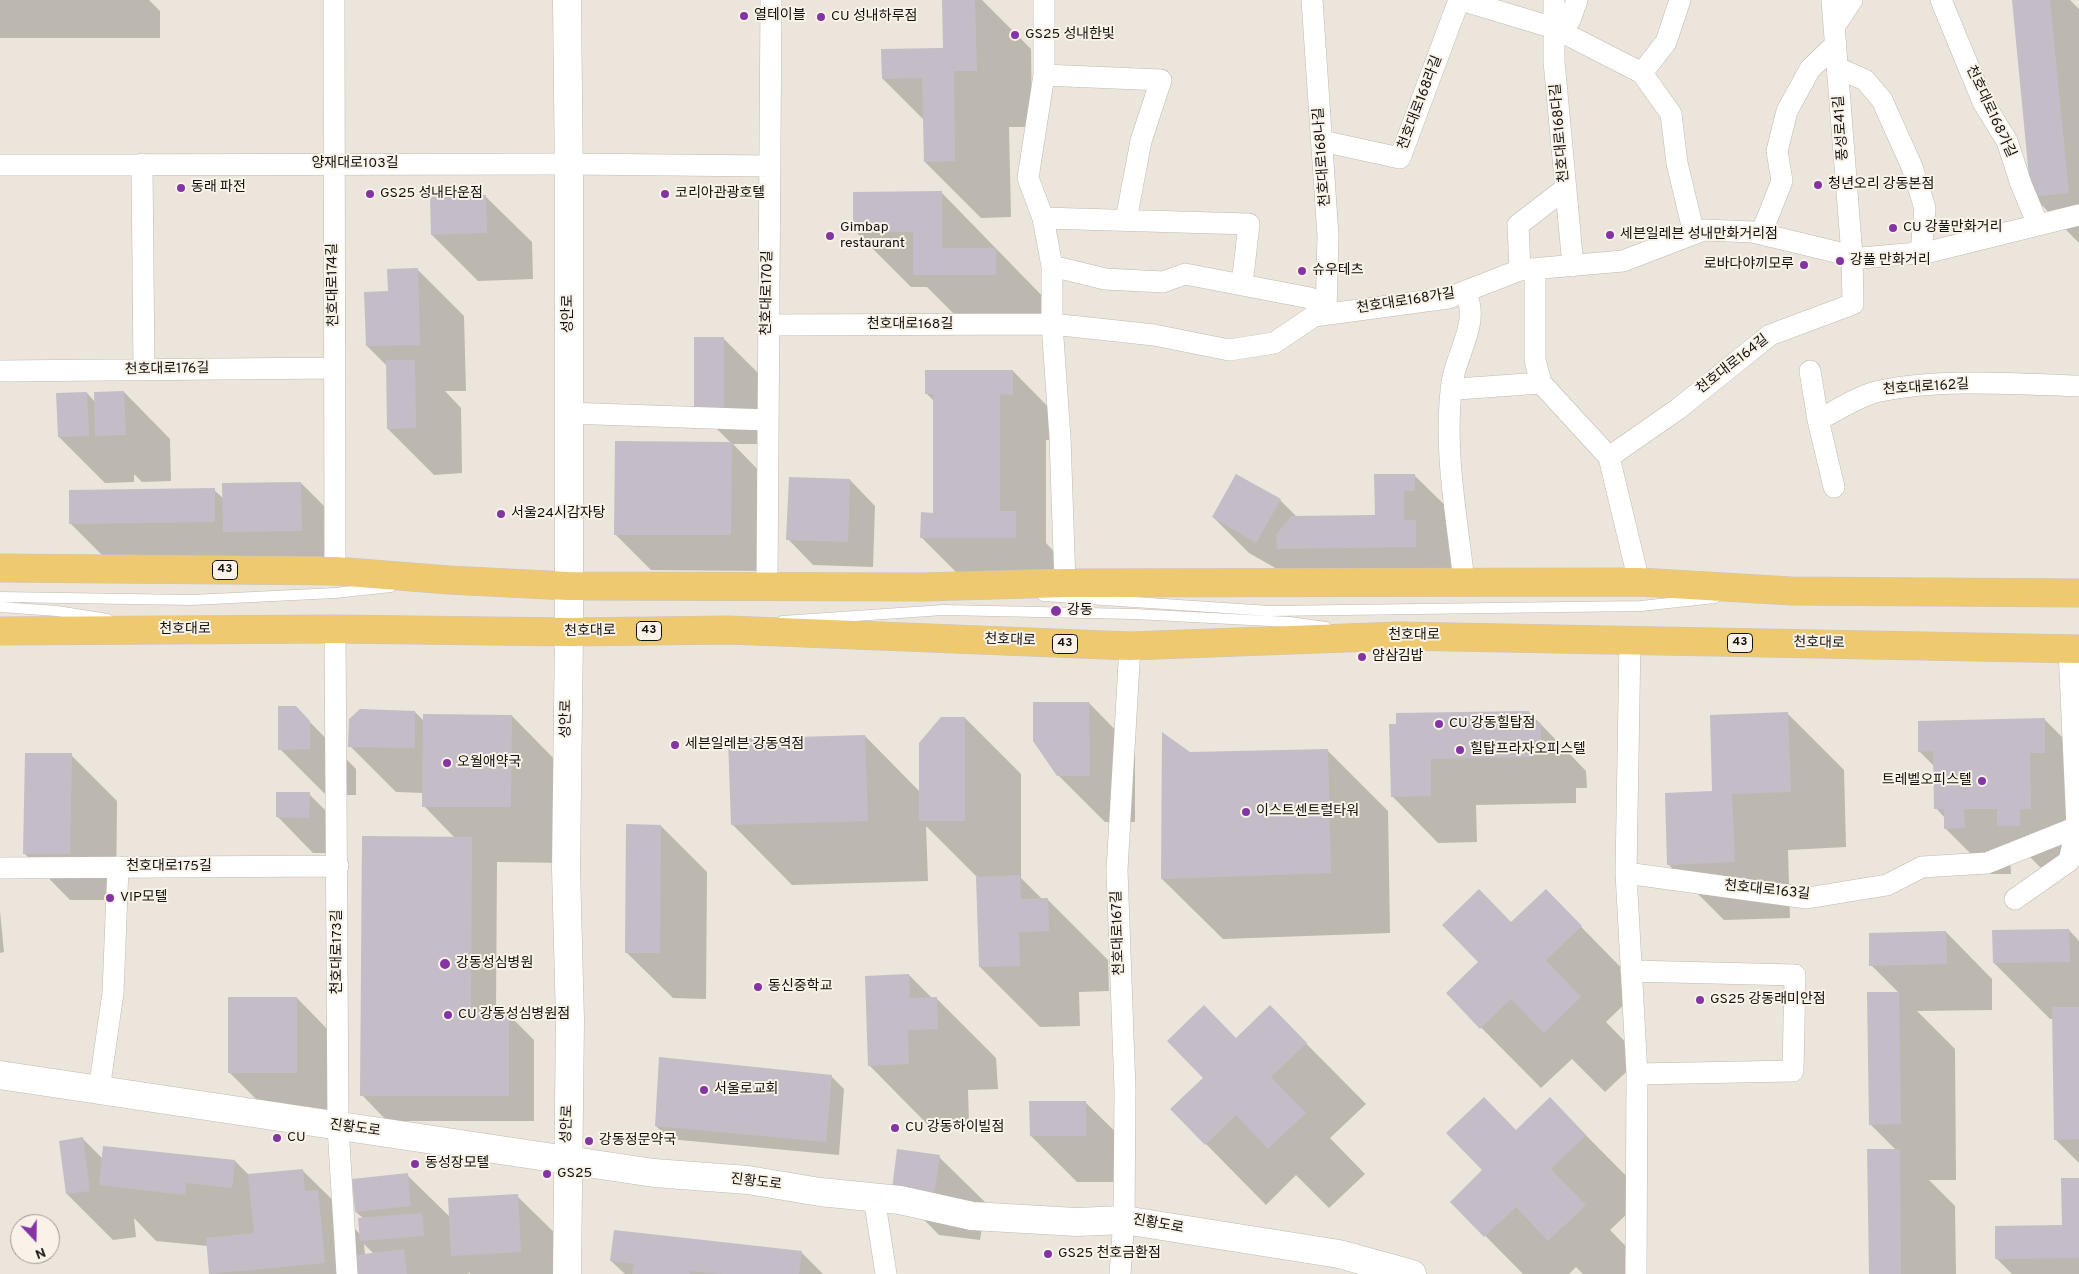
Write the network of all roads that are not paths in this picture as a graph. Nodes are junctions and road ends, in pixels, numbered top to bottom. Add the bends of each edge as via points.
1 (334, 0) edge
2 (567, 0) edge
3 (771, 0) edge
4 (1044, 0) edge
5 (1312, 0) edge
6 (1460, 0) edge
7 (1554, 0) edge
8 (1577, 0) edge
9 (1680, 0) edge
10 (1832, 0) edge
11 (1852, 0) edge
12 (1941, 0) edge
13 (1554, 28) junction
14 (1835, 35) junction
15 (1838, 68) junction
16 (1642, 73) junction
17 (1044, 75) junction
18 (1322, 142) junction
19 (142, 164) junction
20 (332, 164) junction
21 (569, 164) junction
22 (0, 165) edge
23 (769, 166) junction
24 (1566, 188) junction
25 (2079, 215) edge
26 (1043, 218) junction
27 (1126, 220) junction
28 (2038, 225) junction
29 (1694, 234) junction
30 (1761, 234) junction
31 (1921, 252) junction
32 (1852, 256) junction
33 (1052, 266) junction
34 (1573, 266) junction
35 (1527, 270) junction
36 (1242, 285) junction
37 (1465, 292) junction
38 (1326, 314) junction
39 (1052, 324) junction
40 (768, 325) junction
41 (334, 368) junction
42 (144, 370) junction
43 (0, 371) edge
44 (1810, 371) dead end
45 (1452, 382) junction
46 (1541, 383) junction
47 (2079, 386) edge
48 (568, 413) junction
49 (767, 420) junction
50 (1818, 420) junction
51 (1610, 457) junction
52 (1834, 487) dead end
53 (0, 568) edge
54 (335, 571) junction
55 (449, 580) junction
56 (1065, 582) junction
57 (1464, 582) junction
58 (1640, 582) junction
59 (568, 586) junction
60 (767, 586) junction
61 (922, 587) junction
62 (1791, 591) junction
63 (2079, 594) edge
64 (0, 597) edge
65 (0, 607) edge
66 (334, 629) junction
67 (188, 630) junction
68 (729, 630) junction
69 (0, 631) edge
70 (569, 632) junction
71 (1400, 636) junction
72 (1630, 640) junction
73 (1130, 646) junction
74 (2074, 649) edge
75 (2077, 827) junction
76 (338, 866) junction
77 (118, 867) junction
78 (0, 868) edge
79 (1626, 874) junction
80 (2015, 899) dead end
81 (1631, 971) junction
82 (1637, 1074) junction
83 (0, 1075) edge
84 (99, 1090) junction
85 (338, 1127) junction
86 (567, 1160) junction
87 (874, 1197) junction
88 (1124, 1220) junction
89 (347, 1274) edge
90 (567, 1274) edge
91 (886, 1274) edge
92 (1120, 1274) edge
93 (1412, 1274) edge
94 (1636, 1274) edge

1 - 20 street, 천호대로174길
2 - 21 street, 성안로
3 - 23 street, 천호대로170길
4 - 17 street
5 - 18 street, 천호대로168나길
6 - 13 street, 천호대로168라길
6 - 18 street, 천호대로168라길 via 1400,158
7 - 13 street, 천호대로168다길
8 - 13 street via 1570,20
9 - 16 street via 1666,42
10 - 14 street, 풍성로41길
11 - 14 street
12 - 28 street, 천호대로168가길 via 1983,102 2007,141
13 - 16 street, 천호대로168라길
13 - 24 street, 천호대로168다길
14 - 15 street, 풍성로41길
14 - 30 street via 1810,69 1787,111 1777,151 1782,181
15 - 31 street via 1866,80 1882,100 1912,167 1925,208
15 - 32 street, 풍성로41길
16 - 29 street, 천호대로168라길 via 1671,114
17 - 26 street via 1028,178
17 - 27 street via 1161,80 1141,141
18 - 38 street, 천호대로168나길 via 1328,236
19 - 20 street, 양재대로103길
19 - 22 street, 양재대로103길
19 - 42 street
20 - 21 street, 양재대로103길
20 - 41 street, 천호대로174길
21 - 23 street
21 - 48 street, 성안로
23 - 40 street, 천호대로170길
24 - 34 street, 천호대로168다길
24 - 35 street via 1518,225
25 - 28 street, 천호대로168가길
26 - 27 street
26 - 33 street
27 - 36 street via 1249,224
28 - 31 street, 천호대로168가길
29 - 30 street, 천호대로168가길 via 1704,230
29 - 34 street, 천호대로168가길 via 1623,261
30 - 32 street, 천호대로168가길
31 - 32 street, 천호대로168가길 via 1861,258
32 - 51 street, 천호대로164길 via 1853,304 1770,335 1678,409
33 - 36 street via 1105,279 1163,282 1184,274
33 - 39 street
34 - 35 street, 천호대로168가길
35 - 37 street, 천호대로168가길
35 - 46 street
36 - 38 street via 1310,298
37 - 38 street, 천호대로168가길 via 1448,298
37 - 45 street via 1471,303 1469,324
38 - 39 street, 천호대로168가길 via 1314,316 1274,343 1229,350 1154,335
39 - 40 street, 천호대로168길
39 - 56 street
40 - 49 street, 천호대로170길
41 - 42 street, 천호대로176길
41 - 54 street, 천호대로174길
42 - 43 street, 천호대로176길
44 - 50 street
45 - 46 street via 1458,389
45 - 57 street via 1448,432
46 - 51 street
47 - 50 street, 천호대로162길 via 1920,386 1879,391
48 - 49 street
48 - 59 street, 성안로
49 - 60 street, 천호대로170길
50 - 52 street
51 - 58 street
53 - 54 main road, 43
54 - 55 main road, 43
55 - 59 main road, 43
55 - 64 lane via 335,593 192,600
56 - 57 main road
56 - 61 main road
57 - 58 main road
58 - 62 main road
59 - 60 main road, 43
59 - 70 street, 성안로
60 - 61 main road, 43
61 - 62 lane via 1270,611 1641,606
62 - 63 main road
65 - 67 lane via 57,611
66 - 67 main road, 천호대로 / 43
66 - 70 main road, 천호대로 / 43
66 - 76 street, 천호대로173길
67 - 69 main road, 천호대로 / 43
68 - 70 main road, 천호대로 / 43
68 - 71 lane via 800,618 943,610 1134,614 1289,622
68 - 73 main road, 천호대로 / 43
70 - 86 street, 성안로
71 - 72 main road, 천호대로 / 43
71 - 73 main road, 천호대로 / 43
72 - 74 main road, 천호대로 / 43
72 - 79 street
73 - 88 street, 천호대로167길 via 1117,870 1124,1090
74 - 75 street
75 - 79 street, 천호대로163길 via 1987,863 1922,867 1886,885 1807,898
75 - 80 street via 2069,861
76 - 77 street, 천호대로175길
76 - 85 street, 천호대로173길
77 - 78 street, 천호대로175길
77 - 84 street via 114,994
79 - 81 street
81 - 82 street
81 - 82 street via 1795,975 1794,1071
82 - 94 street
83 - 84 street, 진황도로
84 - 85 street, 진황도로
85 - 86 street, 진황도로
85 - 89 street, 천호대로173길
86 - 87 street, 진황도로
86 - 90 street, 성안로
87 - 88 street, 진황도로 via 972,1216 1076,1222
87 - 91 street
88 - 92 street, 천호대로167길
88 - 93 street, 진황도로 via 1339,1254

